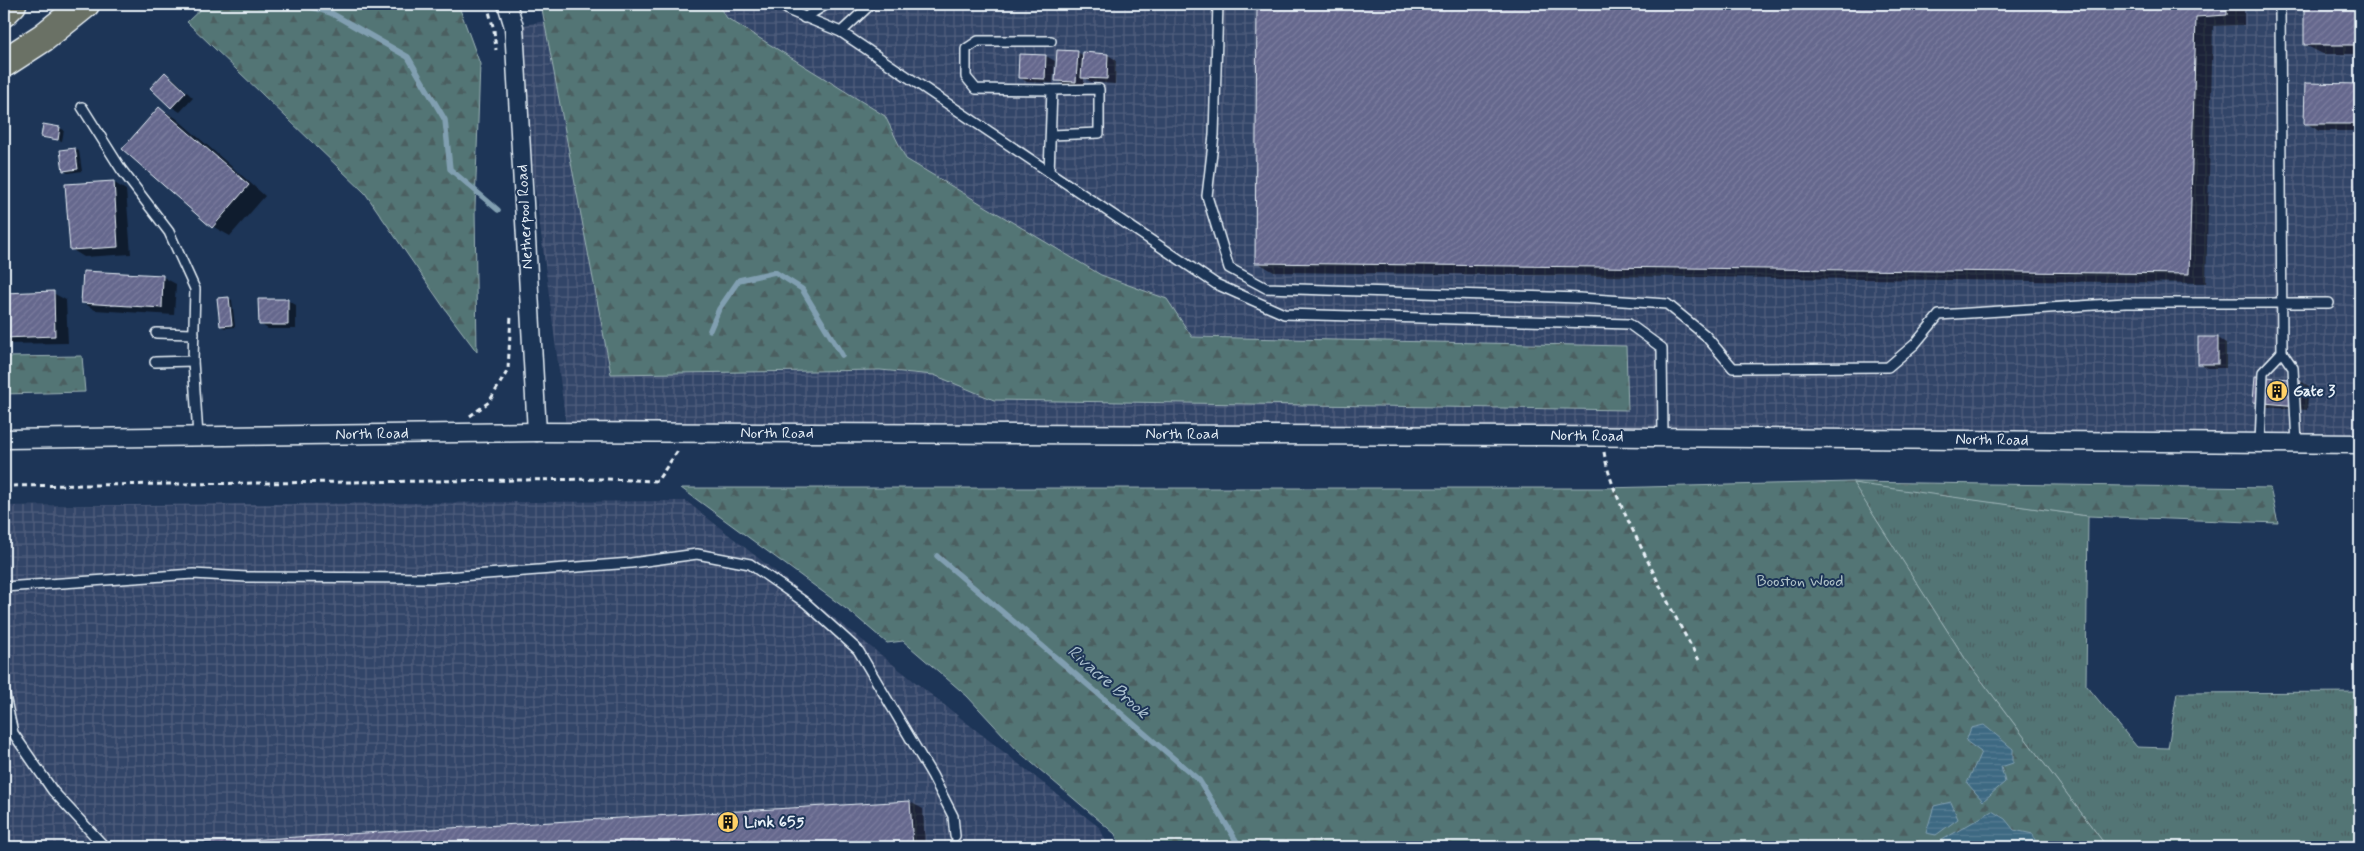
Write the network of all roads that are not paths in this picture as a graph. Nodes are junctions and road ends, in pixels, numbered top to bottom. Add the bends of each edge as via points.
1 (12, 4) edge
2 (85, 4) edge
3 (508, 4) edge
4 (780, 4) edge
5 (827, 4) edge
6 (871, 4) edge
7 (1218, 4) edge
8 (2280, 4) edge
9 (4, 12) edge
10 (804, 18) junction
11 (840, 32) junction
12 (1051, 40) dead end
13 (4, 63) edge
14 (1052, 90) junction
15 (82, 107) dead end
16 (1051, 135) junction
17 (1050, 172) junction
18 (2282, 302) junction
19 (2329, 303) dead end
20 (156, 333) dead end
21 (194, 334) junction
22 (2282, 352) junction
23 (193, 361) junction
24 (155, 362) dead end
25 (537, 432) junction
26 (198, 436) junction
27 (1663, 437) junction
28 (4, 439) edge
29 (2260, 443) junction
30 (2297, 443) junction
31 (2360, 444) edge
32 (4, 587) edge
33 (4, 691) edge
34 (955, 836) dead end
35 (105, 847) edge

1 - 9 highway
2 - 13 highway via 44,37
3 - 25 street, Netherpool Road via 514,27
4 - 10 lane
5 - 10 lane
6 - 11 lane
7 - 18 lane via 1214,135 1207,196 1229,268 1266,288 1667,304 1704,335 1733,368 1888,367 1915,344 1939,315 2125,303
8 - 18 lane
10 - 11 lane
11 - 17 lane
12 - 14 lane via 978,41 966,49 966,77 976,89
14 - 16 lane
14 - 16 lane via 1099,89 1099,133
15 - 21 lane via 121,169 169,232 195,289
16 - 17 lane
17 - 27 lane via 1216,284 1284,314 1629,324 1662,348
18 - 19 lane
18 - 22 lane
20 - 21 lane
21 - 23 lane
22 - 29 lane via 2263,372
22 - 30 lane via 2293,368
23 - 24 lane
23 - 26 lane
25 - 26 street, North Road
25 - 27 street, North Road
26 - 28 street, North Road
27 - 29 street, North Road
29 - 30 street, North Road
30 - 31 street, North Road
32 - 34 lane via 193,574 433,578 697,554 750,564 806,603 858,650 953,816
33 - 35 lane via 13,733 53,791

